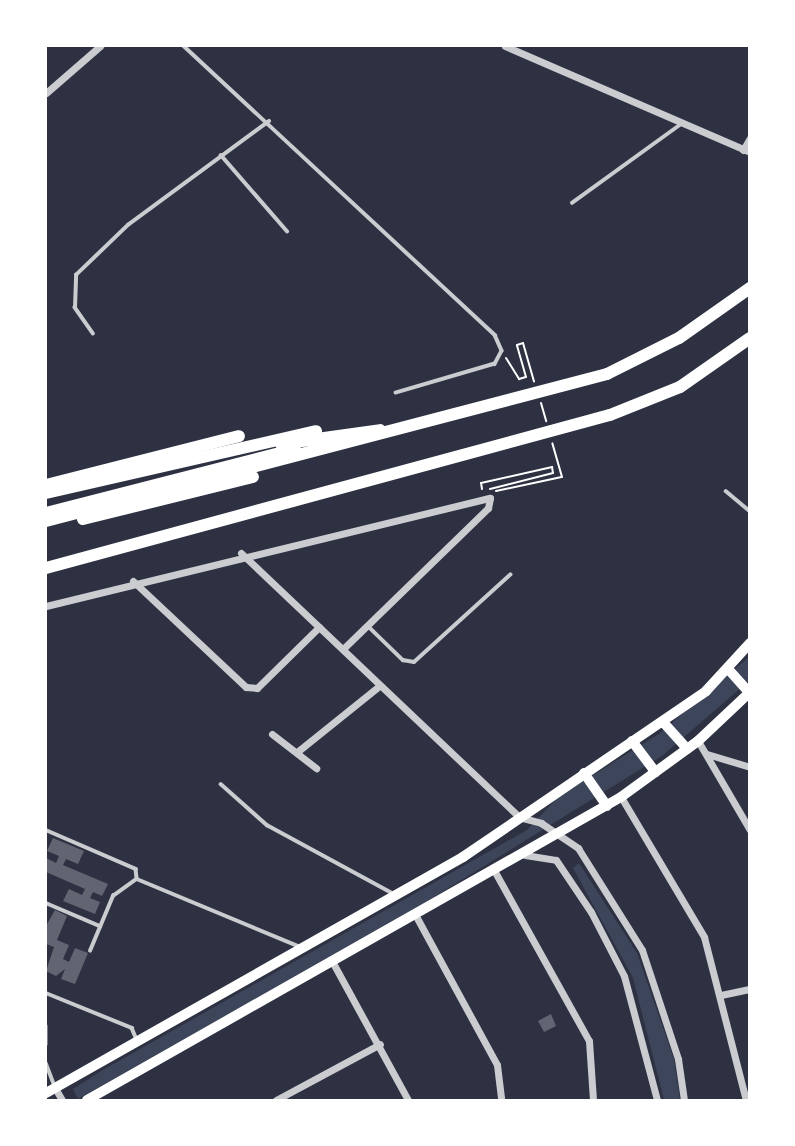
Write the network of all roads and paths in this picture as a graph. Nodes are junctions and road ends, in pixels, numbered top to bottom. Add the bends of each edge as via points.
1 (100, 46) edge
2 (184, 46) edge
3 (510, 46) edge
4 (46, 93) edge
5 (269, 121) junction
6 (682, 123) junction
7 (750, 138) edge
8 (746, 151) edge
9 (221, 155) junction
10 (572, 203) dead end
11 (287, 231) dead end
12 (750, 288) edge
13 (93, 334) dead end
14 (750, 338) edge
15 (502, 352) junction
16 (519, 379) dead end
17 (396, 393) dead end
18 (344, 430) junction
19 (391, 430) junction
20 (299, 431) junction
21 (562, 477) dead end
22 (46, 485) edge
23 (726, 491) dead end
24 (46, 493) edge
25 (486, 496) junction
26 (46, 504) edge
27 (750, 511) edge
28 (46, 513) edge
29 (46, 521) edge
30 (46, 529) edge
31 (241, 554) junction
32 (46, 568) edge
33 (510, 575) dead end
34 (133, 581) junction
35 (46, 606) edge
36 (319, 626) junction
37 (368, 626) junction
38 (750, 643) edge
39 (342, 649) junction
40 (729, 670) junction
41 (379, 686) junction
42 (749, 692) edge
43 (663, 722) junction
44 (272, 734) dead end
45 (632, 741) junction
46 (698, 741) junction
47 (687, 749) junction
48 (297, 752) junction
49 (707, 754) junction
50 (750, 767) edge
51 (316, 768) dead end
52 (655, 772) junction
53 (584, 773) junction
54 (221, 784) dead end
55 (621, 797) junction
56 (607, 806) junction
57 (519, 817) junction
58 (46, 830) edge
59 (750, 830) edge
60 (558, 833) junction
61 (525, 855) junction
62 (495, 872) junction
63 (137, 879) junction
64 (394, 894) junction
65 (46, 903) edge
66 (417, 918) junction
67 (100, 926) junction
68 (302, 948) junction
69 (90, 951) dead end
70 (333, 963) junction
71 (750, 989) edge
72 (46, 993) edge
73 (721, 995) junction
74 (46, 1026) edge
75 (137, 1041) junction
76 (46, 1044) edge
77 (380, 1044) junction
78 (46, 1063) edge
79 (50, 1090) edge
80 (62, 1101) edge
81 (87, 1101) edge
82 (276, 1101) edge
83 (408, 1101) edge
84 (501, 1101) edge
85 (593, 1101) edge
86 (657, 1101) edge
87 (684, 1101) edge
88 (746, 1101) edge

1 - 4 street
2 - 5 lane
3 - 6 street
5 - 9 lane
5 - 15 lane via 495,335
6 - 8 street
6 - 10 lane
7 - 8 street
9 - 11 lane
9 - 13 lane via 128,225 76,275 75,308
12 - 19 highway via 679,338 607,374
14 - 32 highway via 680,387 610,415
15 - 16 path
15 - 17 lane via 495,364 466,377
18 - 19 highway
18 - 20 highway
18 - 26 highway
19 - 28 highway
19 - 29 highway
19 - 30 highway via 368,445
20 - 22 highway via 254,432
20 - 24 highway
21 - 25 path via 490,492 489,487 553,473 552,467 481,483
23 - 27 lane
25 - 31 street
25 - 37 street via 488,508
31 - 34 street
31 - 36 street
33 - 37 lane via 414,662 404,660
34 - 35 street
34 - 36 street via 251,688
36 - 39 street
37 - 39 street
38 - 40 main road
39 - 41 street
40 - 42 main road
40 - 43 main road
41 - 48 street
41 - 57 street
42 - 46 main road
43 - 45 main road
43 - 47 main road
44 - 48 street
45 - 52 main road
45 - 53 main road
46 - 47 main road
46 - 49 street
47 - 52 main road
48 - 51 street
49 - 50 street
49 - 59 street
52 - 55 main road
53 - 56 main road
53 - 57 main road
54 - 64 lane via 267,825
55 - 56 main road
55 - 73 street via 704,937
56 - 60 main road
57 - 60 street
57 - 64 main road
58 - 63 lane via 136,869
60 - 61 main road
60 - 87 street via 588,860 642,950 678,1059
61 - 62 main road
61 - 86 street via 556,860 591,912 624,976
62 - 66 main road
62 - 85 street via 589,1041
63 - 67 lane via 113,896
63 - 68 lane
64 - 68 main road
65 - 67 lane
66 - 70 main road
66 - 84 street via 497,1065
67 - 69 lane
68 - 75 main road
70 - 77 street
70 - 81 main road
71 - 73 street
72 - 75 lane via 132,1028
73 - 88 street
74 - 76 lane
75 - 79 main road
77 - 82 street
77 - 83 street
78 - 79 lane
79 - 80 street

